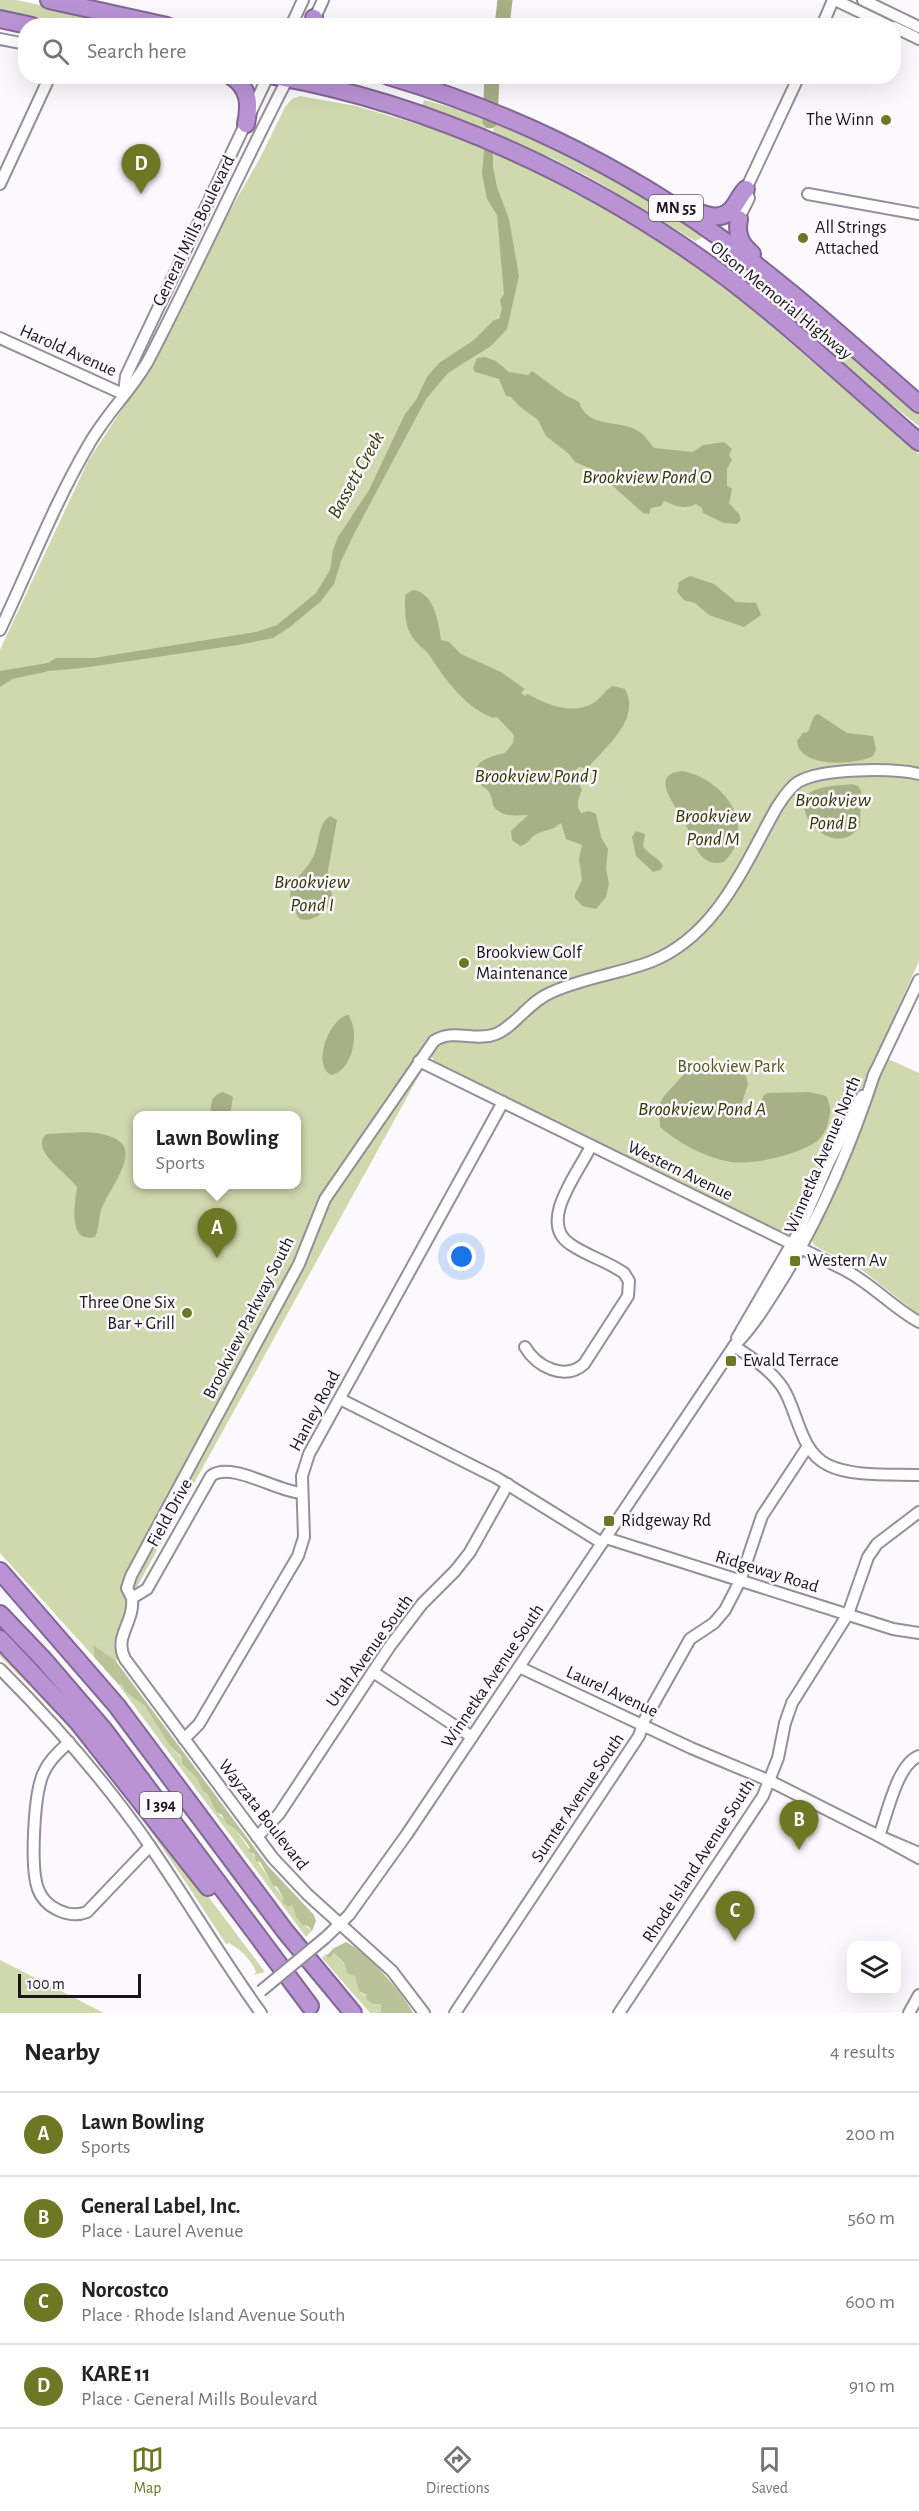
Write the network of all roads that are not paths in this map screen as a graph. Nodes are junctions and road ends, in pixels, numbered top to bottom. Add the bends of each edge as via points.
1 (49, 0) edge
2 (303, 0) edge
3 (323, 0) edge
4 (834, 0) edge
5 (863, 0) edge
6 (131, 18) edge
7 (295, 18) edge
8 (316, 18) edge
9 (826, 18) edge
10 (872, 18) edge
11 (900, 18) edge
12 (901, 18) edge
13 (0, 19) edge
14 (18, 23) edge
15 (919, 27) edge
16 (901, 30) edge
17 (0, 39) edge
18 (919, 39) edge
19 (18, 42) edge
20 (46, 84) edge
21 (241, 84) edge
22 (264, 84) edge
23 (281, 84) edge
24 (310, 84) edge
25 (413, 84) edge
26 (422, 84) edge
27 (795, 84) edge
28 (431, 90) junction
29 (246, 124) junction
30 (524, 158) junction
31 (0, 184) edge
32 (746, 189) junction
33 (808, 194) dead end
34 (659, 197) junction
35 (919, 214) edge
36 (739, 219) junction
37 (725, 242) junction
38 (837, 332) junction
39 (0, 338) edge
40 (123, 394) junction
41 (919, 404) edge
42 (919, 442) edge
43 (0, 630) edge
44 (919, 774) edge
45 (919, 970) edge
46 (919, 980) edge
47 (912, 992) junction
48 (419, 1061) junction
49 (503, 1102) junction
50 (591, 1146) junction
51 (796, 1247) junction
52 (919, 1322) edge
53 (734, 1346) junction
54 (525, 1347) dead end
55 (340, 1399) junction
56 (808, 1446) junction
57 (919, 1475) edge
58 (508, 1484) junction
59 (301, 1493) junction
60 (919, 1512) edge
61 (604, 1540) junction
62 (0, 1571) edge
63 (740, 1581) junction
64 (0, 1584) edge
65 (132, 1598) junction
66 (0, 1614) edge
67 (848, 1614) junction
68 (919, 1633) edge
69 (0, 1639) edge
70 (519, 1667) junction
71 (0, 1669) edge
72 (373, 1672) junction
73 (95, 1679) junction
74 (644, 1726) junction
75 (472, 1737) junction
76 (184, 1739) junction
77 (69, 1742) junction
78 (919, 1756) edge
79 (769, 1784) junction
80 (879, 1836) junction
81 (257, 1837) junction
82 (150, 1846) junction
83 (919, 1853) edge
84 (919, 1858) edge
85 (340, 1924) junction
86 (919, 1995) edge
87 (251, 1999) junction
88 (313, 2010) edge
89 (261, 2013) edge
90 (352, 2013) edge
91 (424, 2013) edge
92 (455, 2013) edge
93 (619, 2013) edge
94 (909, 2013) edge

1 - 6 highway
2 - 7 street
3 - 8 street
4 - 9 street
4 - 10 street
5 - 11 street
12 - 15 street
13 - 14 highway
16 - 18 street
17 - 19 street
20 - 31 street
21 - 29 highway via 248,99
22 - 29 street, General Mills Boulevard
23 - 40 street, General Mills Boulevard via 193,276 142,370
24 - 30 highway, Olson Memorial Highway / MN 55 via 378,102
25 - 28 highway, Olson Memorial Highway / MN 55
26 - 28 highway
27 - 32 street
28 - 34 highway, Olson Memorial Highway / MN 55 via 490,111
29 - 40 street, General Mills Boulevard via 126,376
30 - 37 highway via 554,164 697,246 715,248
30 - 42 highway, Olson Memorial Highway / MN 55 via 624,209 694,254 763,307
32 - 34 highway via 730,211 719,217
32 - 36 street via 749,198
33 - 35 street
34 - 37 highway, Olson Memorial Highway / MN 55
36 - 37 street
36 - 38 highway via 738,235 743,246
37 - 38 highway, Olson Memorial Highway / MN 55
38 - 41 highway, Olson Memorial Highway / MN 55
39 - 40 street, Harold Avenue
40 - 43 street, General Mills Boulevard via 81,457
44 - 48 street, Brookview Parkway South via 828,774 799,782 787,791 713,916 688,941 650,962 551,992 495,1034 438,1038
45 - 47 street, Winnetka Avenue North
46 - 47 street, Winnetka Avenue North
47 - 51 street, Winnetka Avenue North via 875,1072 837,1173
48 - 49 street, Western Avenue
48 - 65 street, Brookview Parkway South via 321,1207 299,1264 131,1576 127,1587
49 - 50 street, Western Avenue
49 - 55 street, Hanley Road
50 - 51 street, Western Avenue
50 - 54 street via 559,1207 557,1226 571,1245 624,1273 628,1296 584,1364 576,1370 553,1370 536,1360
51 - 52 street, Western Avenue via 862,1279
51 - 53 street, Winnetka Avenue South via 758,1318
53 - 56 street via 766,1369 783,1388
53 - 61 street, Winnetka Avenue South
55 - 58 street, Ridgeway Road
55 - 59 street, Hanley Road via 309,1454
56 - 57 street via 823,1462 839,1469
56 - 63 street, Sumter Avenue South via 762,1516
58 - 61 street, Ridgeway Road
58 - 72 street, Utah Avenue South via 470,1552 422,1604
59 - 65 street, Field Drive via 283,1491 231,1471 214,1473 203,1486 147,1589
59 - 76 street, Hanley Road via 304,1537 298,1556 199,1724
60 - 67 street, Rhode Island Avenue South via 870,1552
61 - 63 street, Ridgeway Road
61 - 70 street, Winnetka Avenue South
62 - 73 highway
63 - 67 street, Ridgeway Road
63 - 74 street, Sumter Avenue South via 718,1619 690,1639
64 - 73 highway, I 394
65 - 76 street, Wayzata Boulevard via 132,1615 120,1647
66 - 88 highway, I 394 via 104,1730
67 - 68 street, Ridgeway Road
67 - 79 street, Rhode Island Avenue South via 792,1703
69 - 88 highway via 78,1722 262,1958
70 - 74 street, Laurel Avenue
70 - 75 street, Winnetka Avenue South
71 - 77 street
72 - 75 street
72 - 81 street, Utah Avenue South via 279,1814
73 - 90 highway, I 394 via 285,1931
74 - 79 street, Laurel Avenue
74 - 92 street, Sumter Avenue South
75 - 85 street, Winnetka Avenue South via 368,1890
76 - 81 street, Wayzata Boulevard
77 - 82 street
77 - 82 street via 46,1766 38,1787 34,1851 41,1895 55,1908 73,1915 87,1912
78 - 80 street via 904,1767
79 - 80 street, Laurel Avenue
79 - 93 street, Rhode Island Avenue South
80 - 83 street, Laurel Avenue
80 - 84 street, Laurel Avenue
81 - 85 street, Wayzata Boulevard via 290,1878
82 - 87 street
85 - 87 street, Winnetka Avenue South, bridge
85 - 91 street, Wayzata Boulevard via 392,1971
86 - 94 street
87 - 89 street

